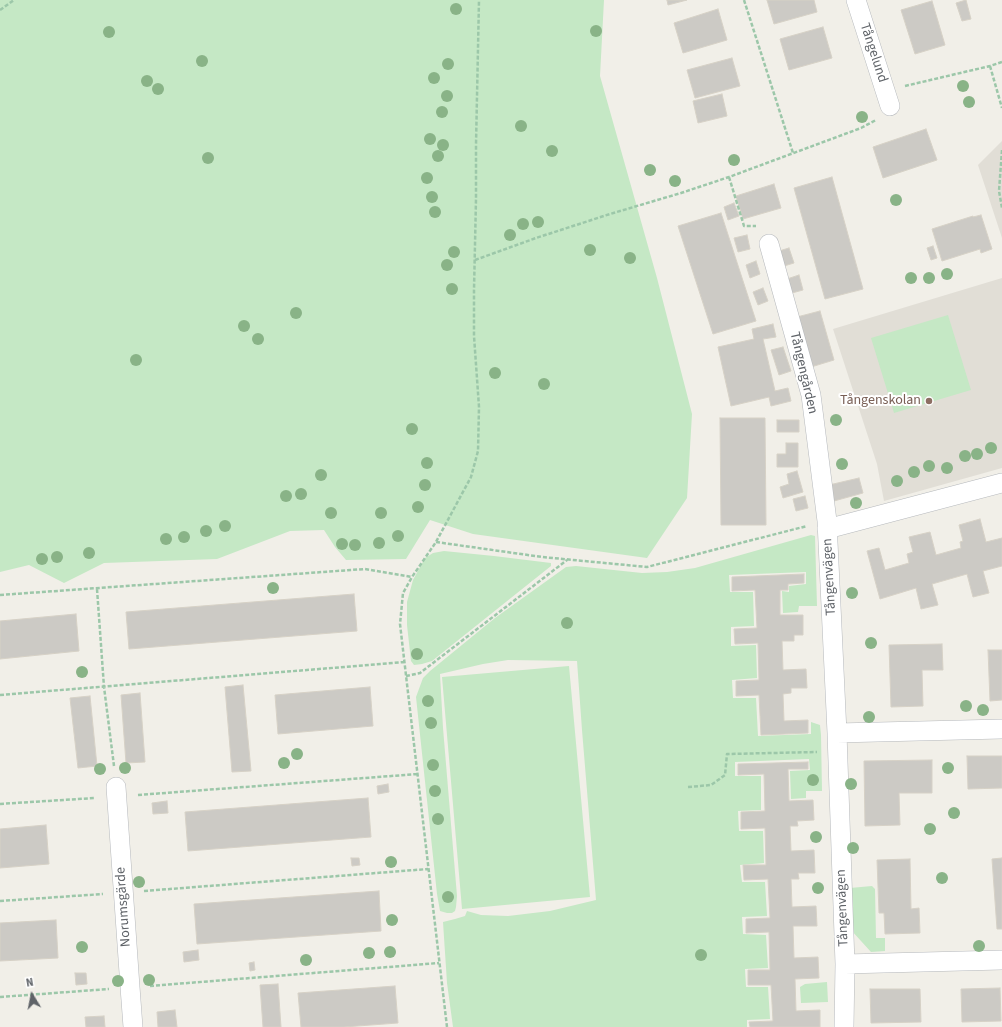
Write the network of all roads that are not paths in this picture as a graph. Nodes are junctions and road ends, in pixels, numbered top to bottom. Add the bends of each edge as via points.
1 (856, 0) edge
2 (888, 98) road end
3 (769, 244) road end
4 (1002, 483) edge
5 (827, 525) junction
6 (1002, 729) edge
7 (837, 742) junction
8 (117, 792) road end
9 (1002, 960) edge
10 (845, 964) junction
11 (133, 1027) edge
12 (844, 1027) edge

1 - 2 street, Tångelund
3 - 5 street, Tångengården via 811,395
4 - 5 street, Tångenvägen
5 - 7 street, Tångenvägen
6 - 7 street
7 - 10 street, Tångenvägen
8 - 11 street, Norumsgärde
9 - 10 street, Tångenvägen
10 - 12 street, Tångenvägen

